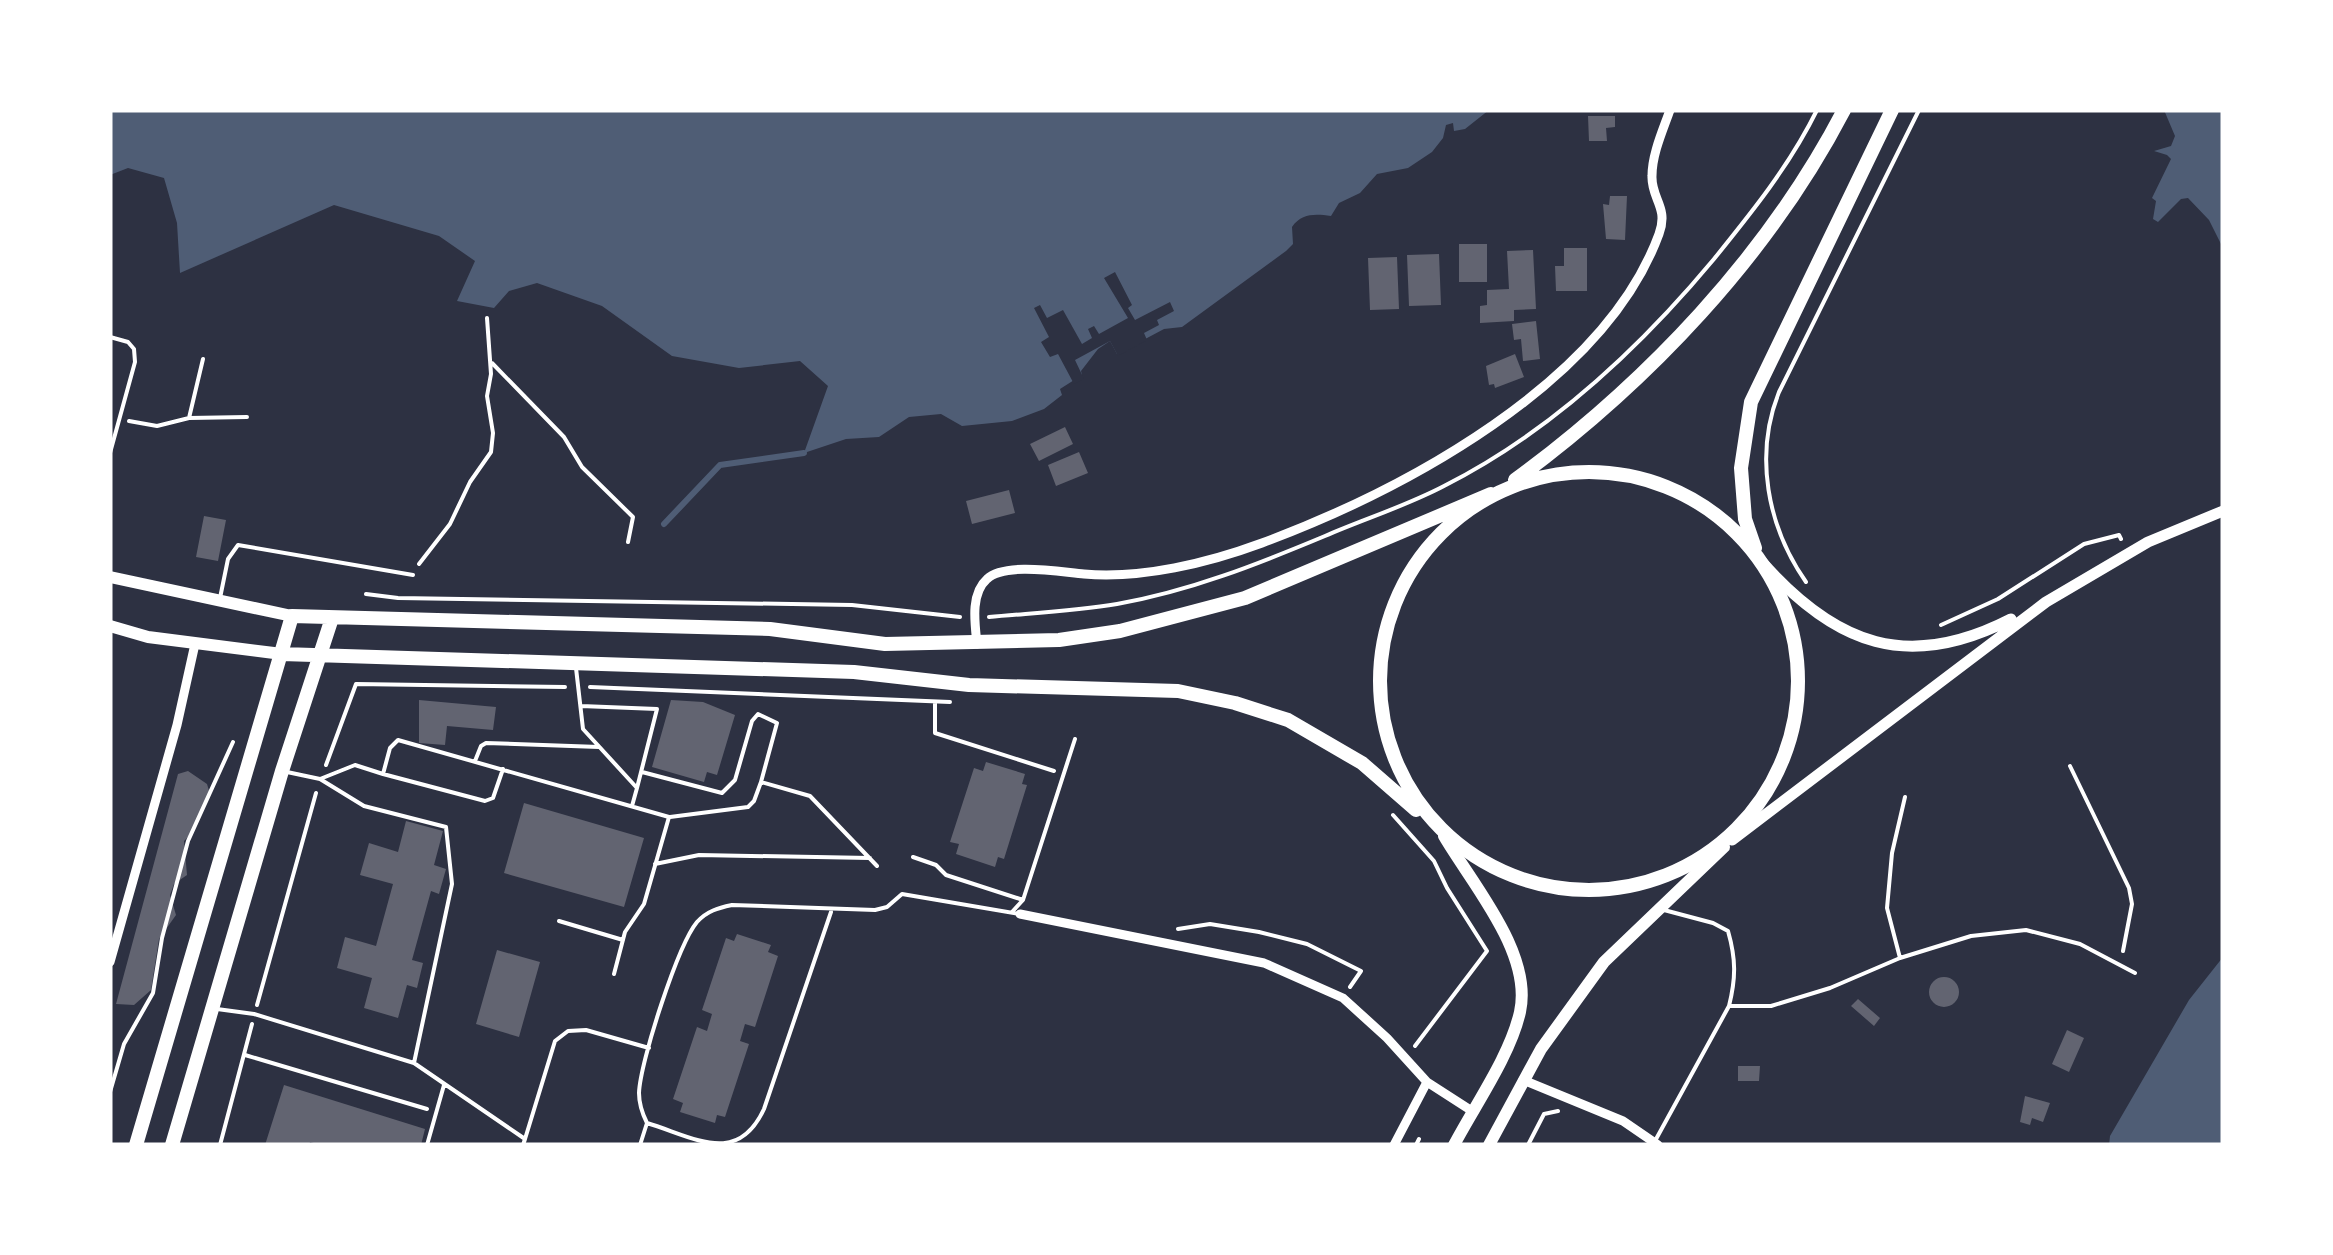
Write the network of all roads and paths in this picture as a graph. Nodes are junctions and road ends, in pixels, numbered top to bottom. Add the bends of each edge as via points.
1 (1670, 110) edge
2 (1816, 110) edge
3 (1844, 110) edge
4 (1892, 110) edge
5 (1919, 110) edge
6 (488, 318) dead end
7 (110, 337) edge
8 (202, 359) dead end
9 (490, 360) junction
10 (189, 418) junction
11 (247, 418) dead end
12 (120, 419) junction
13 (110, 453) edge
14 (1497, 491) junction
15 (2223, 511) edge
16 (2121, 539) dead end
17 (628, 542) dead end
18 (1762, 562) junction
19 (413, 574) junction
20 (110, 577) edge
21 (1808, 584) dead end
22 (366, 594) dead end
23 (412, 597) junction
24 (219, 602) junction
25 (2046, 602) junction
26 (292, 616) junction
27 (332, 618) junction
28 (974, 619) junction
29 (110, 626) edge
30 (1938, 626) dead end
31 (195, 644) junction
32 (976, 644) junction
33 (282, 654) junction
34 (322, 654) junction
35 (576, 663) junction
36 (578, 687) junction
37 (935, 702) junction
38 (951, 702) dead end
39 (580, 706) junction
40 (947, 737) junction
41 (1075, 739) dead end
42 (233, 742) dead end
43 (599, 746) junction
44 (944, 746) dead end
45 (475, 761) junction
46 (2070, 766) dead end
47 (502, 769) junction
48 (282, 771) junction
49 (642, 772) junction
50 (383, 774) junction
51 (1064, 774) junction
52 (320, 779) junction
53 (761, 782) junction
54 (637, 788) junction
55 (1905, 797) dead end
56 (632, 806) junction
57 (1387, 808) dead end
58 (669, 817) junction
59 (1439, 832) junction
60 (1728, 843) junction
61 (913, 857) dead end
62 (870, 858) junction
63 (655, 864) junction
64 (878, 866) dead end
65 (1023, 900) junction
66 (1660, 909) junction
67 (832, 910) junction
68 (1016, 913) junction
69 (559, 922) dead end
70 (1171, 931) dead end
71 (623, 940) junction
72 (1900, 958) junction
73 (110, 962) edge
74 (2124, 966) junction
75 (1360, 970) dead end
76 (2135, 973) dead end
77 (614, 974) dead end
78 (1729, 1006) junction
79 (212, 1008) junction
80 (254, 1014) junction
81 (649, 1048) junction
82 (244, 1055) junction
83 (1409, 1062) junction
84 (414, 1064) junction
85 (1523, 1080) junction
86 (1427, 1082) junction
87 (444, 1086) junction
88 (110, 1092) edge
89 (1472, 1110) junction
90 (437, 1112) junction
91 (1566, 1113) dead end
92 (647, 1123) junction
93 (524, 1142) edge
94 (1656, 1143) edge
95 (136, 1145) edge
96 (172, 1145) edge
97 (220, 1145) edge
98 (427, 1145) edge
99 (640, 1145) edge
100 (1394, 1145) edge
101 (1454, 1145) edge
102 (1489, 1145) edge
103 (1528, 1145) edge

1 - 28 street via 1652,176 1663,209 1657,240 1607,324 1515,410 1338,511 1228,554 1111,575 996,574 979,588
2 - 28 path via 1780,174 1678,302 1606,374 1473,471 1213,580 1116,604
3 - 14 main road via 1779,218 1696,316 1587,422
4 - 18 main road via 1751,402 1742,495
5 - 21 path via 1770,418 1770,500 1784,544
6 - 9 path
7 - 12 lane via 134,350
8 - 10 path
9 - 17 path via 632,516
9 - 19 path via 491,452
10 - 11 path
10 - 12 path via 157,426
12 - 13 lane
14 - 18 main road via 1583,471 1658,483 1719,519
14 - 32 main road via 1218,608 1089,636
14 - 59 main road via 1452,521 1419,556 1397,593 1385,633 1380,680 1386,731 1398,768
15 - 25 street via 2148,542
16 - 30 path via 2084,544 1998,599
18 - 25 street via 1835,625 1898,646 1960,641
18 - 60 main road via 1791,633 1797,678 1793,729 1775,779
19 - 23 path
19 - 24 lane via 238,545
20 - 24 main road
22 - 23 path
23 - 28 path via 852,605
24 - 26 main road
25 - 60 street
26 - 27 main road
26 - 33 main road
27 - 32 main road via 770,629 886,644
27 - 34 main road
28 - 32 street
29 - 31 main road
31 - 33 main road
31 - 73 street
33 - 34 main road
33 - 95 main road
34 - 35 main road
34 - 48 main road
35 - 36 lane
35 - 59 main road via 854,672 969,685 1203,696 1261,710 1311,732 1382,779
36 - 37 path
36 - 39 lane
36 - 52 path via 356,684
37 - 38 path
37 - 40 path via 935,733
39 - 43 lane via 583,729
39 - 49 lane via 657,708
40 - 44 path
40 - 51 path
41 - 51 lane
42 - 88 path via 188,841 153,993 124,1044
43 - 45 lane via 486,742
43 - 54 lane
45 - 47 lane
45 - 50 lane via 398,740
46 - 74 path via 2129,888
47 - 50 lane via 493,798 485,802
47 - 56 lane
48 - 52 lane
48 - 79 main road
49 - 53 lane via 722,793 734,780 758,714 777,722
49 - 54 lane
50 - 52 lane via 355,766
51 - 65 lane
52 - 80 path
52 - 84 lane via 364,806 446,826 452,884
53 - 58 lane via 748,807
53 - 62 lane via 810,796
54 - 56 lane
55 - 72 lane via 1887,908
56 - 58 lane
57 - 83 path via 1434,861 1487,951
58 - 63 lane
59 - 60 main road via 1500,870 1577,888 1660,875
59 - 89 main road via 1504,935 1521,988 1519,1016
60 - 66 main road
61 - 65 lane
62 - 63 lane via 699,855
62 - 64 lane
63 - 71 lane via 644,904
65 - 68 lane
66 - 78 lane via 1728,931 1736,967
66 - 85 main road via 1604,962
67 - 68 lane via 887,907 902,894
67 - 81 lane via 732,905 704,915 684,944
67 - 92 lane via 751,1132 735,1143 716,1144
68 - 83 street via 1264,963 1344,998
69 - 71 lane
70 - 75 path via 1210,924 1259,932 1307,944
71 - 77 lane
72 - 74 lane via 1971,936 2026,930 2080,944
72 - 78 lane via 1771,1006
74 - 76 lane
78 - 94 lane
79 - 80 lane
79 - 96 main road
80 - 82 path
80 - 84 lane
81 - 92 lane via 639,1092
81 - 93 lane via 568,1031 555,1041
82 - 90 path
82 - 97 path
83 - 86 street
84 - 87 lane
85 - 94 street via 1610,1114
85 - 102 main road
86 - 89 street
86 - 100 street
87 - 90 lane
87 - 93 lane
89 - 101 main road
90 - 98 lane
91 - 103 path via 1544,1114
92 - 99 lane

